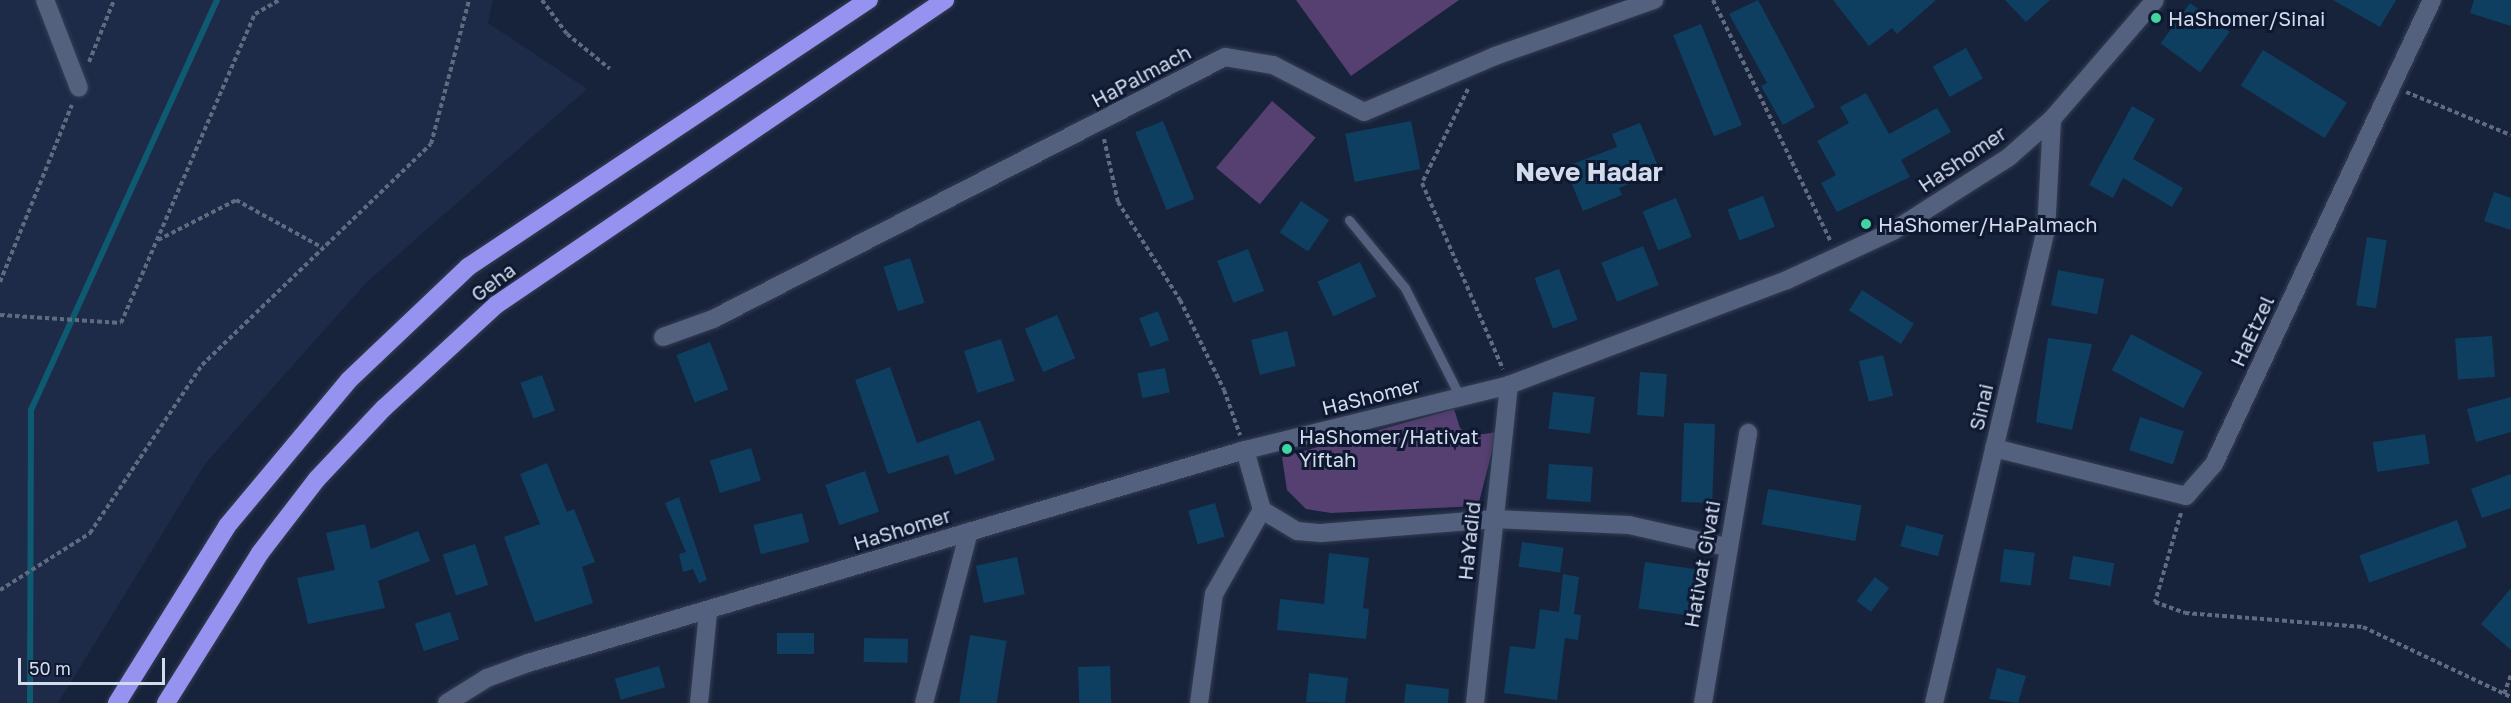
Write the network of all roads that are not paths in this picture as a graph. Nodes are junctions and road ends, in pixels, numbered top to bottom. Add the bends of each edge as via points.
1 (45, 0) edge
2 (869, 0) edge
3 (945, 0) edge
4 (1654, 0) edge
5 (2155, 0) edge
6 (2432, 0) edge
7 (78, 88) road end
8 (2052, 118) junction
9 (1349, 220) dead end
10 (663, 337) dead end
11 (1509, 384) junction
12 (1461, 397) junction
13 (1748, 433) dead end
14 (1994, 448) junction
15 (1245, 450) junction
16 (1262, 510) junction
17 (1494, 519) junction
18 (969, 532) junction
19 (1727, 547) junction
20 (708, 613) junction
21 (117, 703) edge
22 (166, 703) edge
23 (447, 703) edge
24 (699, 703) edge
25 (924, 703) edge
26 (1198, 703) edge
27 (1475, 703) edge
28 (1703, 703) edge
29 (1934, 703) edge

1 - 7 street
2 - 21 highway, Geha via 468,267 349,380 227,526
3 - 22 highway, Geha via 496,305 384,408 317,479 260,553
4 - 10 street, HaPalmach via 1495,56 1364,112 1273,64 1225,57 713,319
5 - 8 street, HaShomer
6 - 14 street, HaEtzel via 2214,464 2186,496
8 - 11 street, HaShomer via 2009,157 1893,231 1839,258
8 - 14 street, Sinai via 2046,231
9 - 12 lane via 1405,288
11 - 12 street, HaShomer
11 - 17 street, HaYadid
12 - 15 street, HaShomer
13 - 19 street, Hativat Givati
14 - 29 street, Sinai
15 - 16 street
15 - 18 street, HaShomer
16 - 17 street via 1297,531 1321,533
16 - 26 street via 1214,594
17 - 19 street via 1629,525
17 - 27 street, HaYadid
18 - 20 street, HaShomer
18 - 25 street
19 - 28 street, Hativat Givati
20 - 23 street, HaShomer via 528,663 487,678
20 - 24 street

